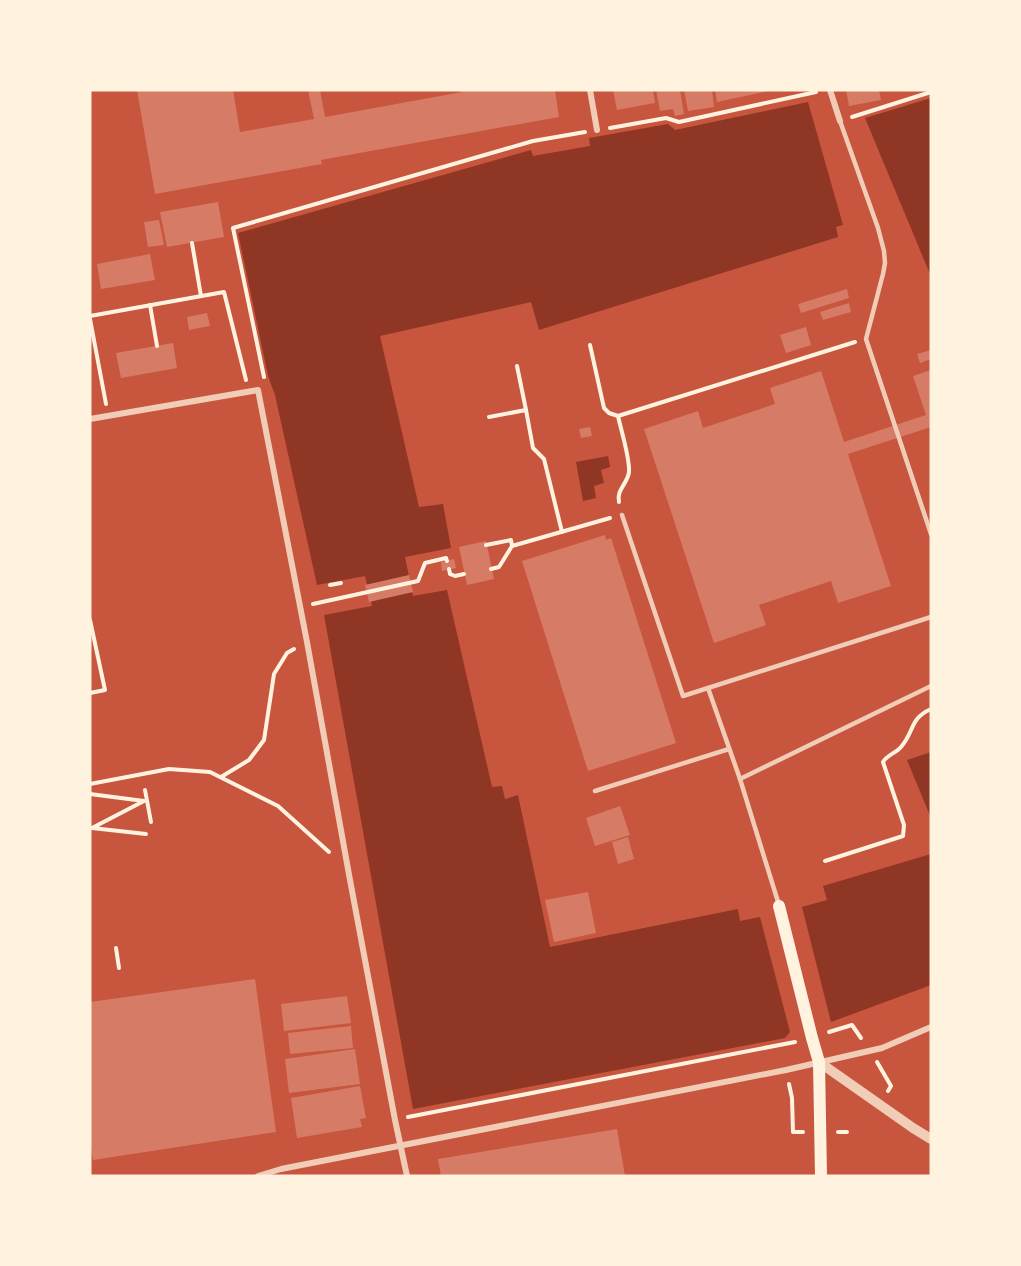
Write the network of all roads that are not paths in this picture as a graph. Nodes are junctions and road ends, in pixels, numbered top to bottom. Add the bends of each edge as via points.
1 (590, 90) edge
2 (828, 90) edge
3 (840, 121) joint
4 (597, 130) road end
5 (90, 419) edge
6 (622, 515) road end
7 (931, 534) edge
8 (931, 617) edge
9 (931, 686) edge
10 (708, 688) junction
11 (729, 749) junction
12 (740, 779) junction
13 (595, 791) dead end
14 (779, 906) joint
15 (931, 1027) edge
16 (819, 1062) junction
17 (931, 1139) edge
18 (401, 1146) junction
19 (258, 1176) edge
20 (407, 1176) edge
21 (821, 1176) edge

1 - 4 street
2 - 3 street
3 - 7 lane via 884,251 883,274 866,339
5 - 18 street via 258,390
6 - 10 lane via 683,696
8 - 10 lane
9 - 12 lane
10 - 11 lane
11 - 12 lane
11 - 13 lane
12 - 14 lane
14 - 16 main road
15 - 16 street via 871,1051
16 - 17 street
16 - 18 street
16 - 21 main road
18 - 19 street
18 - 20 street

